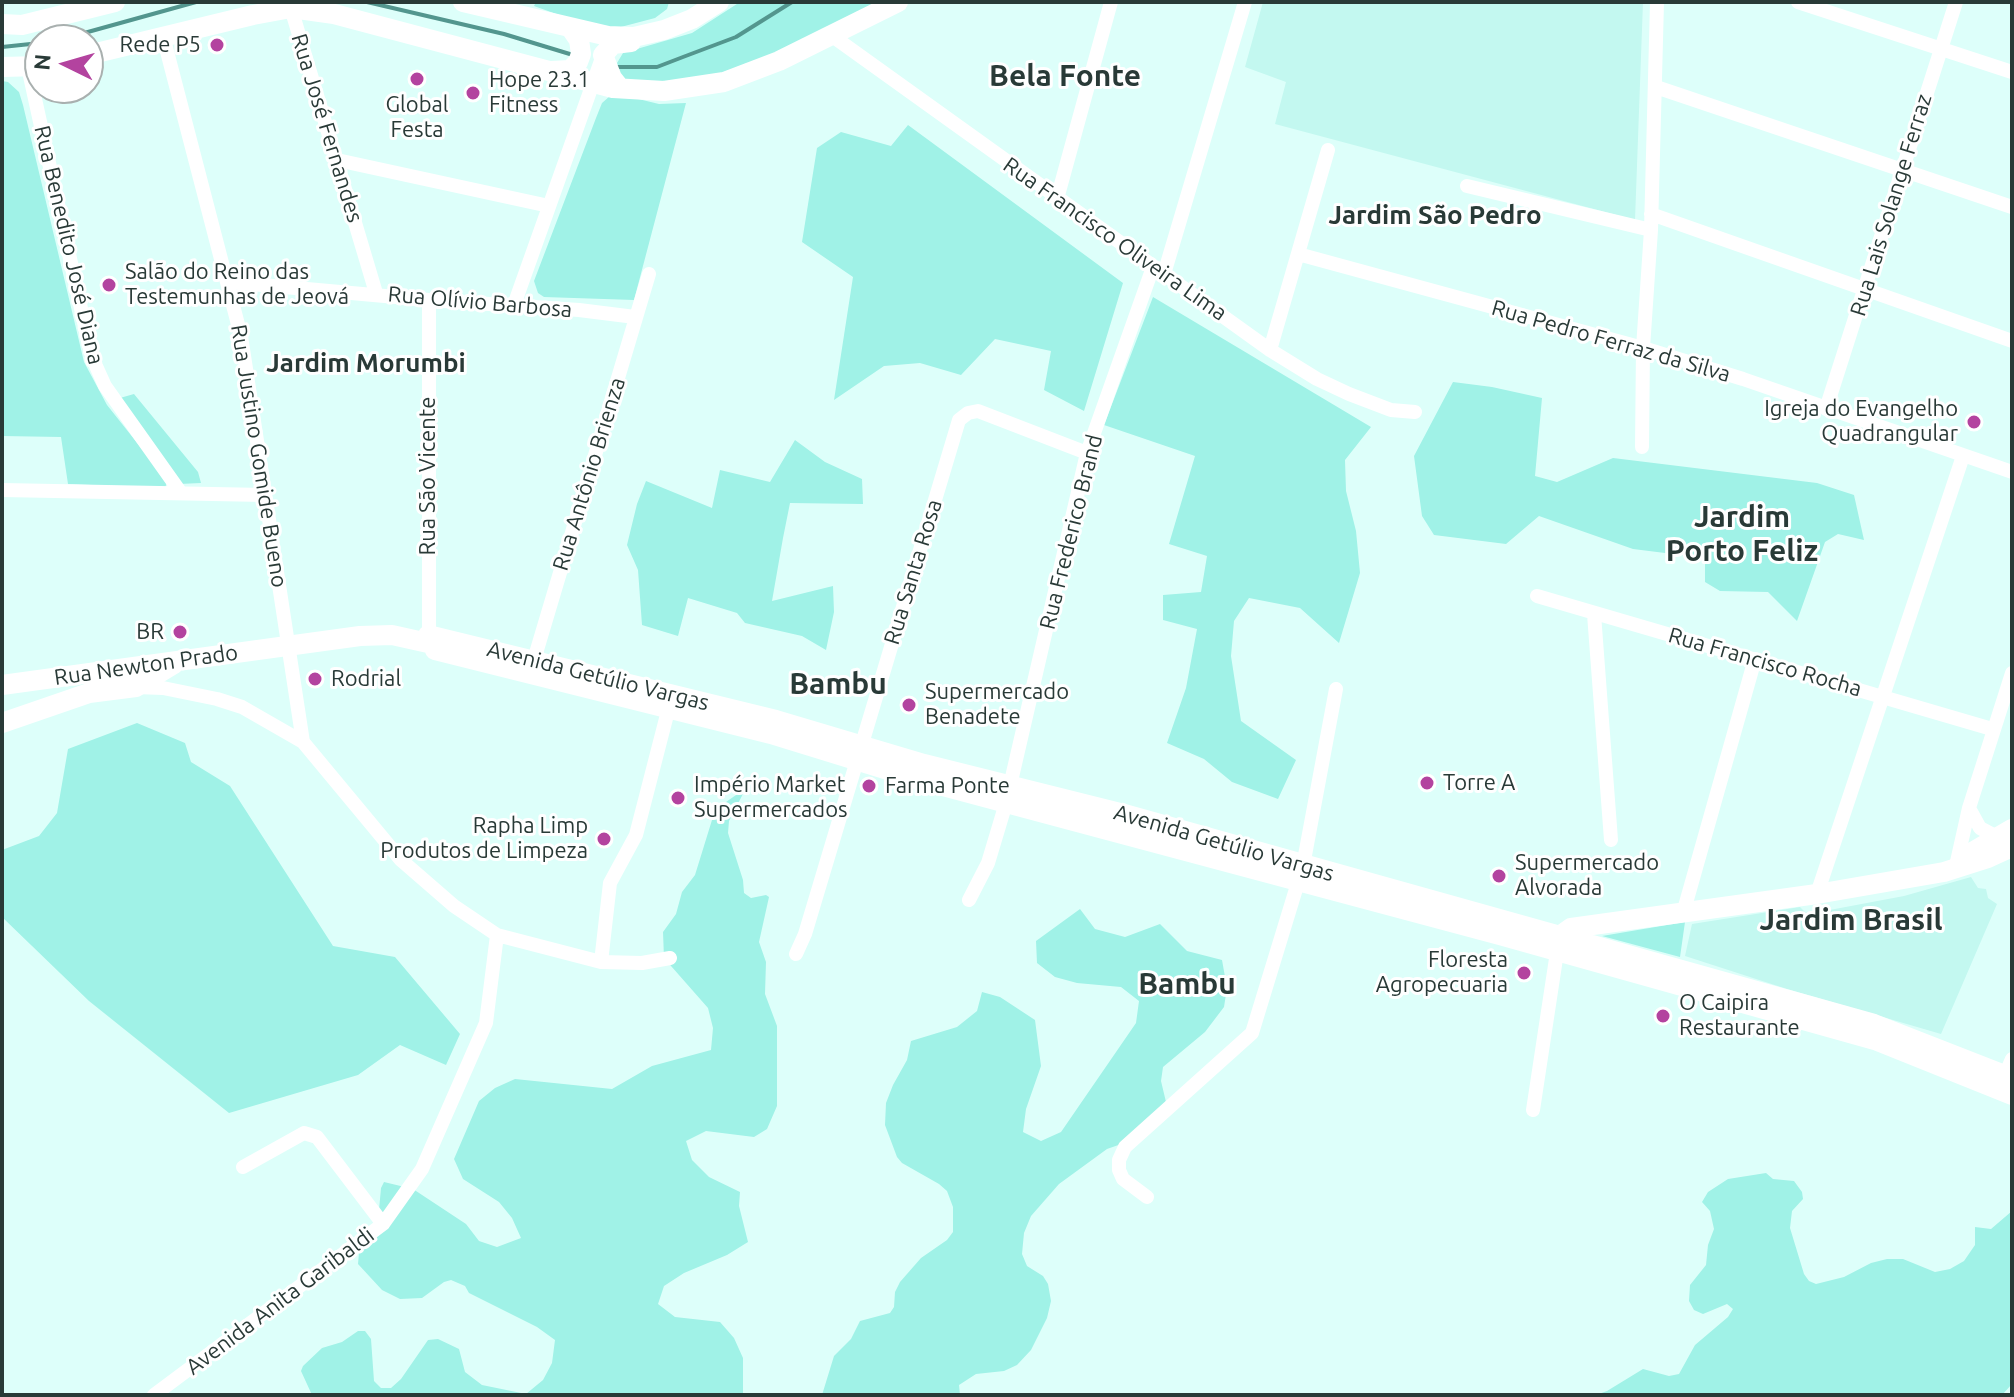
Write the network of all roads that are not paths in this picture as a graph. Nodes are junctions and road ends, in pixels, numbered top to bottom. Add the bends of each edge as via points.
1 (115, 2) edge
2 (463, 2) edge
3 (719, 2) edge
4 (898, 2) edge
5 (1111, 2) edge
6 (1245, 2) edge
7 (1657, 2) edge
8 (1798, 2) edge
9 (1956, 2) edge
10 (490, 5) edge
11 (291, 8) junction
12 (685, 22) junction
13 (2, 24) edge
14 (570, 27) junction
15 (831, 35) junction
16 (163, 36) junction
17 (1940, 49) junction
18 (104, 51) edge
19 (603, 55) junction
20 (2, 67) edge
21 (24, 67) edge
22 (548, 71) junction
23 (2012, 72) edge
24 (594, 83) junction
25 (1656, 87) junction
26 (620, 88) junction
27 (41, 104) edge
28 (1328, 150) dead end
29 (337, 160) junction
30 (1901, 170) junction
31 (1467, 186) dead end
32 (1057, 199) junction
33 (549, 206) junction
34 (2012, 207) edge
35 (1651, 214) junction
36 (1651, 230) junction
37 (1298, 254) junction
38 (1159, 271) junction
39 (649, 274) dead end
40 (229, 282) junction
41 (1865, 290) junction
42 (376, 293) junction
43 (429, 300) junction
44 (514, 305) junction
45 (635, 317) junction
46 (2012, 341) edge
47 (1643, 348) junction
48 (1270, 350) junction
49 (1826, 409) junction
50 (1415, 412) dead end
51 (1642, 447) dead end
52 (1087, 453) junction
53 (1963, 456) junction
54 (2012, 472) edge
55 (2, 490) edge
56 (181, 493) junction
57 (265, 495) junction
58 (1537, 596) dead end
59 (1594, 614) junction
60 (430, 643) junction
61 (289, 645) junction
62 (1755, 659) junction
63 (178, 661) junction
64 (532, 667) junction
65 (2012, 673) edge
66 (33, 680) junction
67 (2, 685) edge
68 (136, 687) junction
69 (1336, 689) dead end
70 (1883, 696) junction
71 (670, 702) junction
72 (40, 709) junction
73 (2, 723) edge
74 (1992, 729) junction
75 (303, 742) junction
76 (858, 752) junction
77 (1008, 794) junction
78 (1969, 808) junction
79 (2007, 837) edge
80 (1611, 840) dead end
81 (1956, 865) junction
82 (1301, 873) junction
83 (1817, 894) junction
84 (969, 900) dead end
85 (1684, 910) junction
86 (497, 935) junction
87 (1559, 944) junction
88 (796, 954) dead end
89 (670, 958) dead end
90 (601, 962) junction
91 (2008, 1079) edge
92 (1533, 1110) dead end
93 (243, 1167) dead end
94 (1147, 1197) dead end
95 (383, 1224) junction
96 (154, 1395) edge

1 - 13 street via 22,25
2 - 10 street
3 - 12 street
4 - 15 street
5 - 32 street
6 - 38 street, Rua Frederico Brand
7 - 25 street
8 - 17 street
9 - 17 street, Rua Lais Solange Ferraz
10 - 14 street
11 - 16 street
11 - 22 street via 334,14
11 - 29 street, Rua José Fernandes
12 - 14 street via 634,37
12 - 19 street via 680,30 659,38 613,44
14 - 22 street via 579,40 578,62 566,72
15 - 26 street via 724,82 664,91
15 - 32 street, Rua Francisco Oliveira Lima
16 - 18 street
16 - 40 street, Rua Justino Gomide Bueno
17 - 23 street
17 - 30 street, Rua Lais Solange Ferraz
19 - 24 street
19 - 26 street
20 - 21 street
22 - 24 street
24 - 26 street
24 - 33 street
25 - 30 street
25 - 35 street
27 - 56 street, Rua Benedito José Diana via 96,366
28 - 37 street
29 - 33 street
29 - 42 street, Rua José Fernandes
30 - 34 street
30 - 41 street, Rua Lais Solange Ferraz
31 - 36 street
32 - 38 street, Rua Francisco Oliveira Lima
33 - 44 street
35 - 36 street
35 - 41 street
36 - 47 street
37 - 47 street, Rua Pedro Ferraz da Silva
37 - 48 street
38 - 48 street, Rua Francisco Oliveira Lima
38 - 52 street, Rua Frederico Brand
39 - 45 street, Rua Antônio Brienza
40 - 42 street, Rua Olívio Barbosa
40 - 57 street, Rua Justino Gomide Bueno
41 - 46 street
41 - 49 street, Rua Lais Solange Ferraz
42 - 43 street, Rua Olívio Barbosa
43 - 44 street, Rua Olívio Barbosa
43 - 60 street, Rua São Vicente
44 - 45 street, Rua Olívio Barbosa
45 - 64 street, Rua Antônio Brienza
47 - 49 street, Rua Pedro Ferraz da Silva
47 - 51 street
48 - 50 street, Rua Francisco Oliveira Lima via 1349,394 1391,410
49 - 53 street, Rua Pedro Ferraz da Silva
52 - 76 street, Rua Santa Rosa via 978,411 959,420
52 - 77 street, Rua Frederico Brand
53 - 54 street, Rua Pedro Ferraz da Silva
53 - 70 street
55 - 56 street
56 - 57 street
57 - 61 street, Rua Justino Gomide Bueno
58 - 59 street, Rua Francisco Rocha
59 - 62 street, Rua Francisco Rocha
59 - 80 street
60 - 61 street, Avenida Getúlio Vargas via 392,635
60 - 64 street, Avenida Getúlio Vargas
61 - 63 street, Rua Newton Prado
61 - 75 street, Rua Justino Gomide Bueno
62 - 70 street, Rua Francisco Rocha
62 - 85 street
63 - 66 street, Rua Newton Prado
63 - 68 street
64 - 71 street, Avenida Getúlio Vargas
65 - 74 street
66 - 67 street, Rua Newton Prado
66 - 72 street
68 - 72 street via 89,693
68 - 75 street via 217,699 252,712
69 - 82 street
70 - 74 street, Rua Francisco Rocha
70 - 83 street
71 - 76 street, Avenida Getúlio Vargas
71 - 90 street via 636,835 610,883
72 - 73 street
74 - 78 street
75 - 86 street via 401,860
76 - 77 street, Avenida Getúlio Vargas via 924,764
76 - 88 street, Rua Santa Rosa
77 - 82 street, Avenida Getúlio Vargas
77 - 84 street, Rua Frederico Brand via 988,863
78 - 79 street via 1980,828
78 - 81 street
79 - 81 street
81 - 83 street
82 - 87 street, Avenida Getúlio Vargas
82 - 94 street via 1252,1033 1125,1147 1119,1170
83 - 85 street
85 - 87 street via 1571,928
86 - 90 street
86 - 95 street, Avenida Anita Garibaldi via 486,1023 422,1169
87 - 91 street, Avenida Getúlio Vargas via 1874,1024
87 - 92 street
89 - 90 street
93 - 95 street via 304,1133 317,1137
95 - 96 street, Avenida Anita Garibaldi

